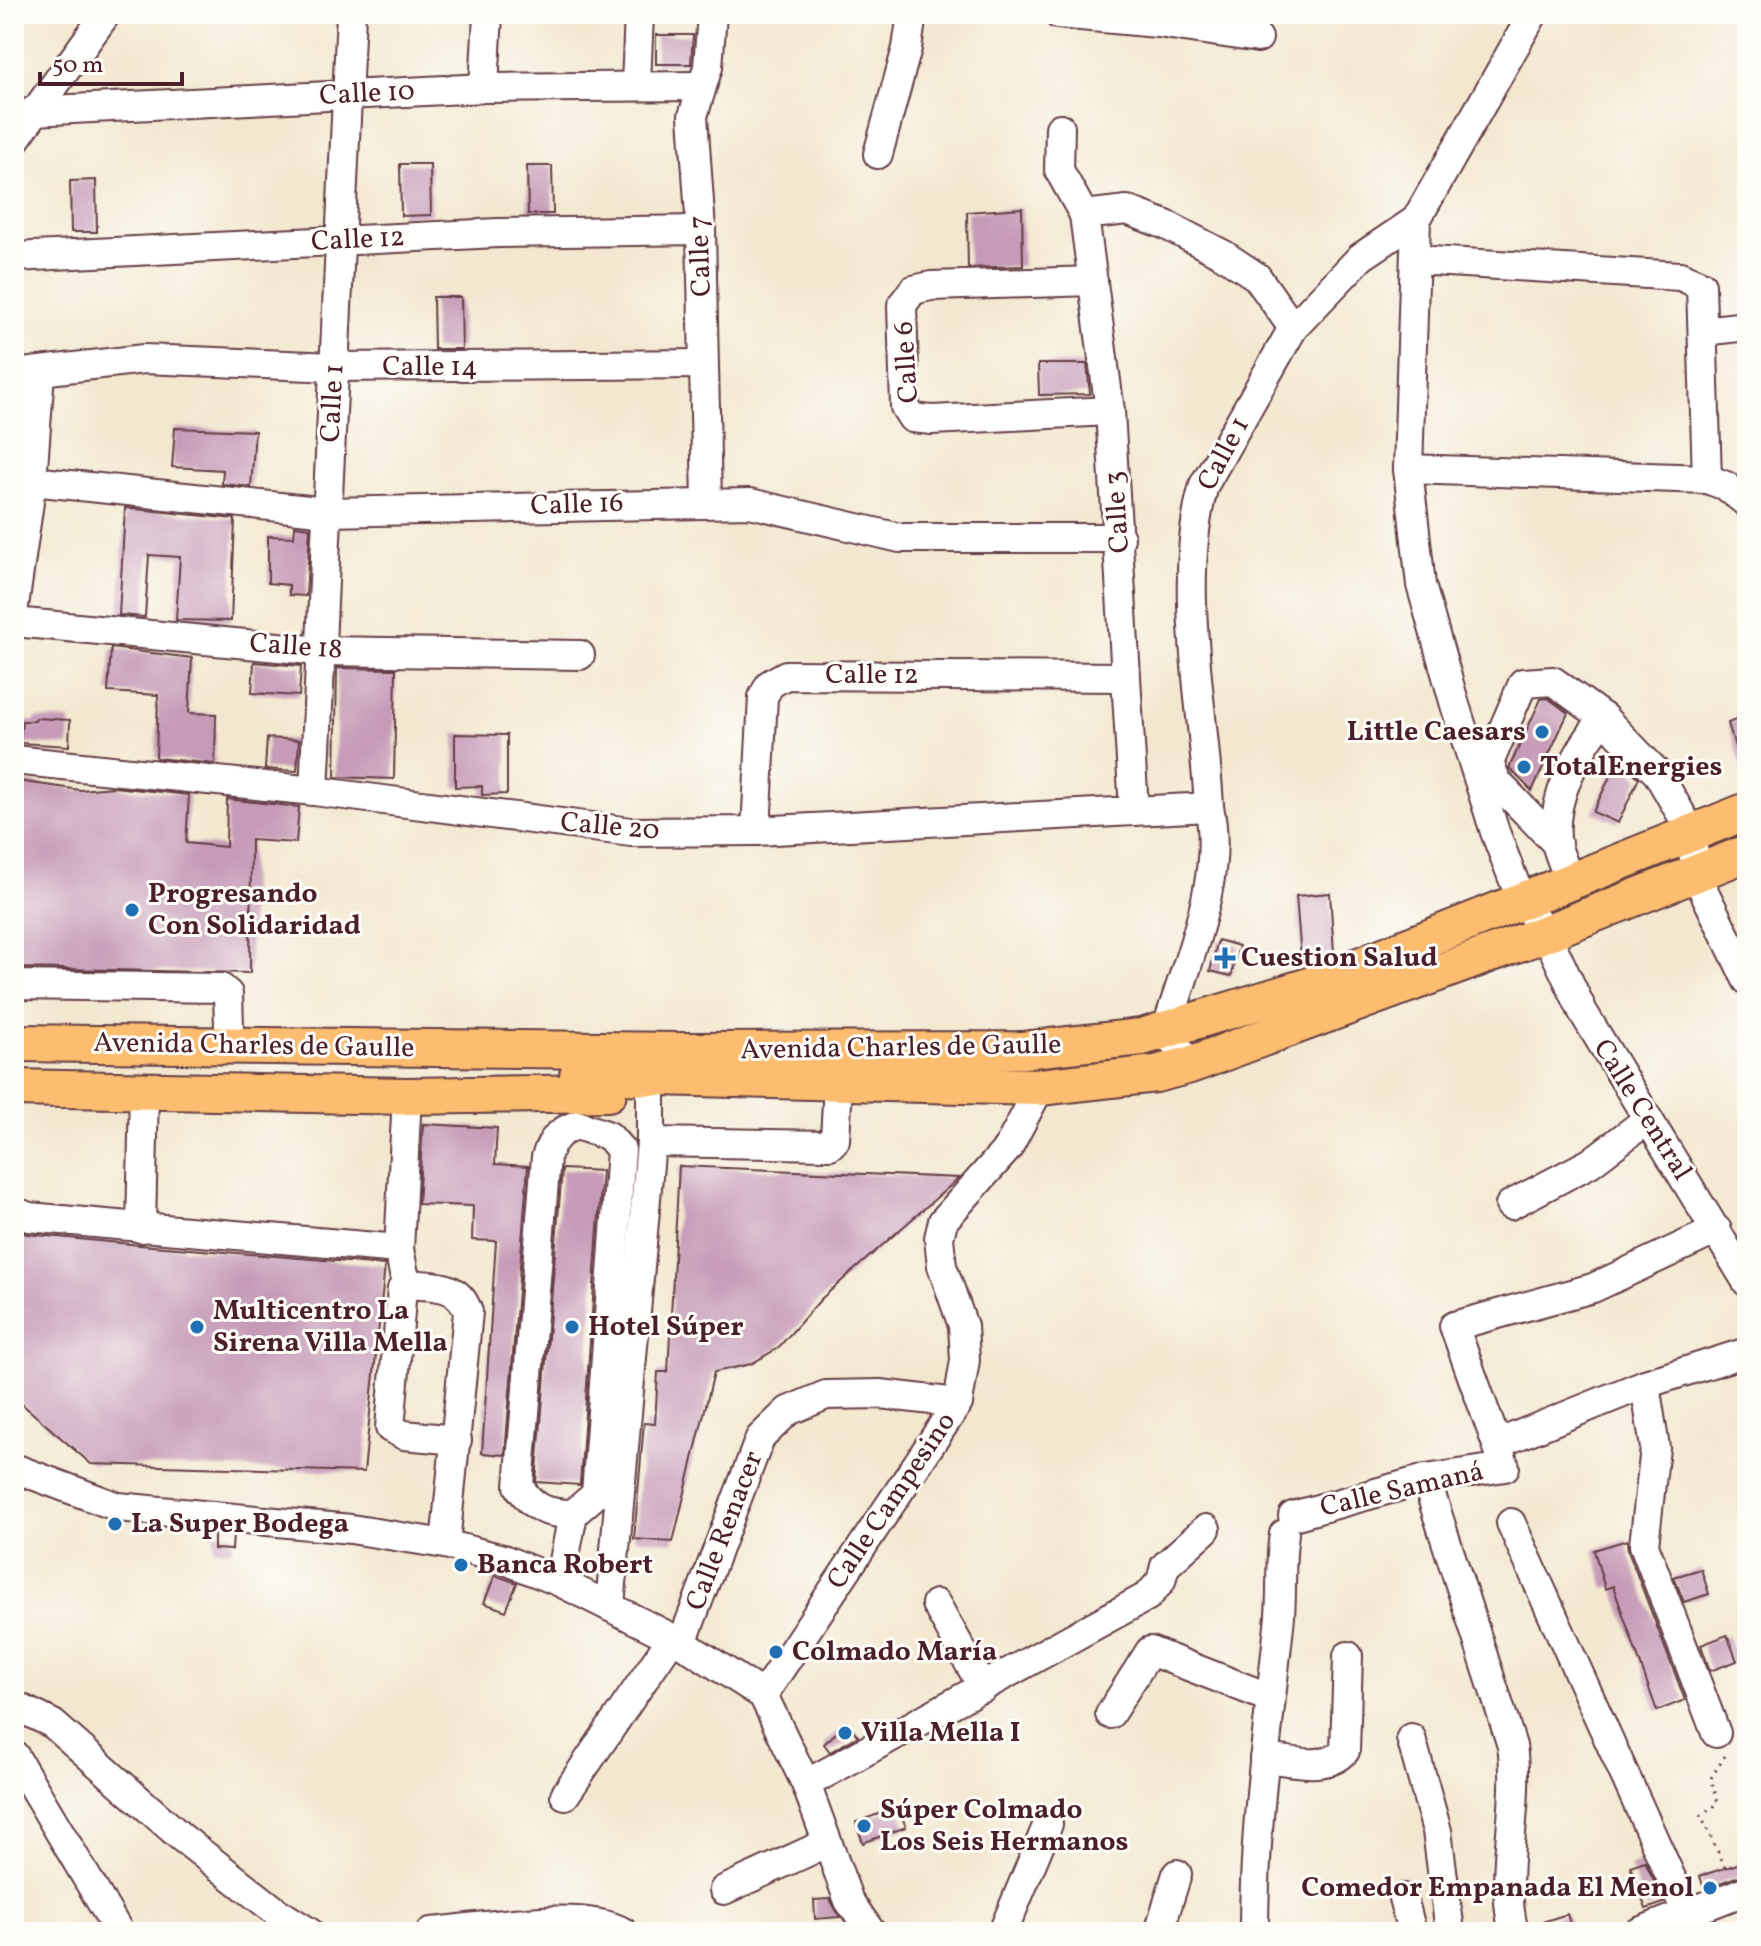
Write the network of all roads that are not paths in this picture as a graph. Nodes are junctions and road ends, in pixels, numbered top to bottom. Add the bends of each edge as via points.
1 (106, 14) edge
2 (351, 14) edge
3 (488, 14) edge
4 (639, 14) edge
5 (712, 14) edge
6 (912, 14) edge
7 (1058, 14) edge
8 (1533, 14) edge
9 (1190, 21) edge
10 (1258, 38) dead end
11 (636, 85) junction
12 (701, 86) junction
13 (484, 88) junction
14 (348, 94) junction
15 (33, 111) junction
16 (1060, 128) dead end
17 (14, 141) edge
18 (878, 154) dead end
19 (1084, 215) junction
20 (1416, 220) junction
21 (701, 230) junction
22 (340, 241) junction
23 (14, 257) edge
24 (1415, 260) junction
25 (1093, 281) junction
26 (1747, 326) edge
27 (1293, 328) junction
28 (1703, 331) junction
29 (703, 364) junction
30 (334, 367) junction
31 (27, 373) edge
32 (1110, 411) junction
33 (1408, 469) junction
34 (1707, 479) junction
35 (32, 481) junction
36 (707, 502) junction
37 (1747, 503) edge
38 (328, 512) junction
39 (1120, 538) junction
40 (14, 606) edge
41 (14, 622) edge
42 (321, 651) junction
43 (580, 655) dead end
44 (1126, 677) junction
45 (1604, 718) junction
46 (14, 760) edge
47 (314, 791) junction
48 (1209, 807) junction
49 (1134, 810) junction
50 (1747, 811) edge
51 (756, 831) junction
52 (1692, 833) junction
53 (1557, 844) junction
54 (1747, 853) edge
55 (1695, 873) junction
56 (1570, 882) junction
57 (1521, 899) junction
58 (1546, 933) junction
59 (1747, 980) edge
60 (14, 985) edge
61 (14, 1024) edge
62 (229, 1027) junction
63 (1166, 1031) junction
64 (14, 1043) edge
65 (14, 1065) edge
66 (1190, 1065) junction
67 (669, 1074) junction
68 (838, 1083) junction
69 (1040, 1087) junction
70 (14, 1088) edge
71 (144, 1090) junction
72 (407, 1096) junction
73 (577, 1109) junction
74 (1647, 1120) junction
75 (651, 1142) junction
76 (1510, 1205) dead end
77 (14, 1211) edge
78 (141, 1228) junction
79 (1717, 1230) junction
80 (399, 1249) junction
81 (1747, 1282) edge
82 (406, 1284) junction
83 (1747, 1352) edge
84 (1645, 1384) junction
85 (958, 1403) junction
86 (457, 1440) junction
87 (1497, 1444) junction
88 (14, 1468) edge
89 (1426, 1479) junction
90 (573, 1514) junction
91 (1511, 1523) dead end
92 (1206, 1529) dead end
93 (445, 1544) junction
94 (560, 1582) junction
95 (936, 1604) dead end
96 (610, 1606) junction
97 (677, 1640) junction
98 (1348, 1656) dead end
99 (983, 1688) junction
100 (763, 1695) junction
101 (1270, 1698) junction
102 (14, 1705) edge
103 (1110, 1714) dead end
104 (1716, 1733) road end
105 (1411, 1738) dead end
106 (14, 1755) edge
107 (1264, 1758) junction
108 (806, 1784) junction
109 (565, 1795) dead end
110 (1048, 1824) dead end
111 (827, 1843) junction
112 (1177, 1874) dead end
113 (724, 1890) dead end
114 (1742, 1891) edge
115 (1403, 1898) dead end
116 (1679, 1921) edge
117 (864, 1929) edge
118 (119, 1932) edge
119 (309, 1932) edge
120 (431, 1932) edge
121 (623, 1932) edge
122 (1003, 1932) edge
123 (1159, 1932) edge
124 (1254, 1932) edge
125 (1412, 1932) edge
126 (1450, 1932) edge
127 (1514, 1932) edge
128 (1639, 1932) edge

1 - 15 street
2 - 14 street, Calle 1
3 - 13 street
4 - 11 street
5 - 12 street, Calle 7 via 708,67
6 - 18 street
7 - 9 street
8 - 20 street, Calle 1
9 - 10 street
11 - 12 street, Calle 10
11 - 13 street, Calle 10
12 - 21 street, Calle 7 via 693,116
13 - 14 street, Calle 10
14 - 15 street, Calle 10
14 - 22 street, Calle 1
15 - 17 street
16 - 19 street via 1059,170
19 - 25 street, Calle 3
19 - 27 street via 1127,210 1224,255 1257,277
20 - 24 street, Calle Central
20 - 27 street, Calle 1 via 1361,257
21 - 22 street, Calle 12
21 - 29 street, Calle 7
22 - 23 street, Calle 12
22 - 30 street, Calle 1
24 - 28 street via 1680,276 1701,285
24 - 33 street, Calle Central
25 - 32 street, Calle 3
25 - 32 street, Calle 6 via 913,290 902,305 905,407 912,418 932,420
26 - 28 street
27 - 48 street, Calle 1 via 1215,463 1197,511 1192,589
28 - 34 street
29 - 30 street, Calle 14
29 - 36 street, Calle 7
30 - 31 street, Calle 14 via 144,359
30 - 38 street, Calle 1
31 - 35 street
32 - 39 street, Calle 3
33 - 34 street
33 - 57 street, Calle Central via 1421,585 1459,719
34 - 37 street
35 - 38 street, Calle 16
35 - 40 street
36 - 38 street, Calle 16
36 - 39 street, Calle 16 via 750,503 900,538
38 - 42 street, Calle 1
39 - 44 street, Calle 3
41 - 42 street, Calle 18
42 - 43 street, Calle 18
42 - 47 street, Calle 1
44 - 49 street, Calle 3
44 - 51 street, Calle 12 via 786,675 770,684 763,697
45 - 52 street via 1658,774
45 - 53 street via 1586,740 1560,796
45 - 53 street via 1553,681 1523,683 1489,763 1497,782
46 - 47 street, Calle 20
47 - 51 street, Calle 20 via 631,832
48 - 49 street, Calle 20
48 - 63 street, Calle 1 via 1216,835 1214,868
49 - 51 street, Calle 20
50 - 52 main road, Avenida Charles de Gaulle
52 - 55 street
52 - 56 main road, Avenida Charles de Gaulle
53 - 56 street
54 - 55 main road, Avenida Charles de Gaulle
55 - 58 main road, Avenida Charles de Gaulle
55 - 59 street
56 - 57 main road, Avenida Charles de Gaulle
57 - 58 street, Calle Central
57 - 63 main road, Avenida Charles de Gaulle via 1306,987
58 - 66 main road, Avenida Charles de Gaulle
58 - 74 street, Calle Central via 1583,1012
60 - 62 street via 221,988 228,994
61 - 62 main road
62 - 67 main road via 589,1031
63 - 66 street
63 - 67 main road, Avenida Charles de Gaulle via 1023,1050
64 - 67 main road, Avenida Charles de Gaulle
65 - 67 main road, Avenida Charles de Gaulle
66 - 69 main road, Avenida Charles de Gaulle
67 - 68 main road, Avenida Charles de Gaulle
67 - 73 main road
67 - 75 street
68 - 69 main road, Avenida Charles de Gaulle
68 - 75 street via 835,1140 830,1145
69 - 85 street, Calle Campesino via 1008,1148 943,1221 942,1266 964,1338
70 - 71 main road
71 - 72 main road
71 - 78 street
72 - 73 main road
72 - 80 street
73 - 90 street via 621,1150 596,1494
73 - 90 street via 546,1157 519,1486 539,1509
74 - 76 street via 1590,1163
74 - 79 street, Calle Central
75 - 96 street
77 - 78 street
78 - 80 street
79 - 81 street, Calle Central
79 - 87 street, Calle Samaná via 1593,1288 1454,1326
80 - 82 street
82 - 86 street via 453,1289 463,1297 468,1312
82 - 86 street via 390,1428 404,1435
83 - 84 street
84 - 87 street
84 - 104 street via 1655,1448 1644,1545
85 - 97 street, Calle Renacer via 880,1394 826,1395 788,1411 760,1438
85 - 100 street, Calle Campesino
86 - 93 street
87 - 89 street, Calle Samaná via 1505,1467
88 - 93 street via 118,1507 351,1529
89 - 101 street, Calle Samaná via 1288,1525 1279,1572 1280,1622
89 - 127 street via 1512,1746 1516,1789 1508,1901
90 - 94 street
91 - 116 street
92 - 99 street via 1165,1566 1148,1596
93 - 94 street
94 - 96 street
95 - 99 street
96 - 97 street
97 - 100 street
97 - 109 street, Calle Renacer
98 - 107 street via 1345,1751 1326,1763
99 - 108 street
100 - 108 street
101 - 103 street via 1150,1651
101 - 107 street
102 - 119 street via 53,1724 181,1837
105 - 126 street via 1437,1831
106 - 118 street
107 - 124 street
108 - 111 street
110 - 122 street
111 - 113 street
111 - 117 street
112 - 123 street
114 - 116 street
115 - 125 street
116 - 128 street
120 - 121 street via 524,1922 598,1922

